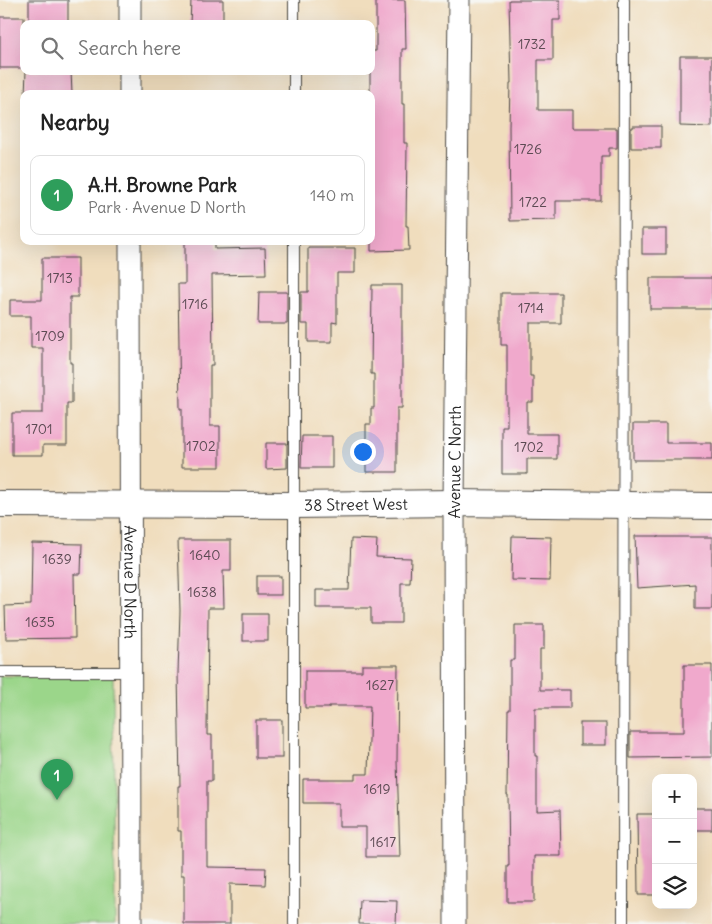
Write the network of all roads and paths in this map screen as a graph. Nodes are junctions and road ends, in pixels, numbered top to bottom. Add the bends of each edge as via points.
1 (130, 0) edge
2 (294, 0) edge
3 (458, 0) edge
4 (624, 0) edge
5 (130, 20) edge
6 (294, 20) edge
7 (130, 75) edge
8 (294, 75) edge
9 (130, 90) edge
10 (294, 90) edge
11 (130, 245) edge
12 (294, 245) edge
13 (454, 503) junction
14 (0, 504) edge
15 (130, 504) junction
16 (294, 505) junction
17 (623, 505) junction
18 (712, 506) edge
19 (0, 672) edge
20 (131, 672) junction
21 (131, 924) edge
22 (294, 924) edge
23 (455, 924) edge
24 (623, 924) edge

1 - 5 street
2 - 6 lane
3 - 13 street, Avenue C North
4 - 17 lane
7 - 9 street
8 - 10 lane
11 - 15 street, Avenue D North
12 - 16 lane
13 - 16 street, 38 Street West
13 - 17 street, 38 Street West
13 - 23 street, Avenue C North
14 - 15 street, 38 Street West
15 - 16 street, 38 Street West
15 - 20 street, Avenue D North
16 - 22 lane
17 - 18 street, 38 Street West
17 - 24 lane
19 - 20 lane
20 - 21 street, Avenue D North

